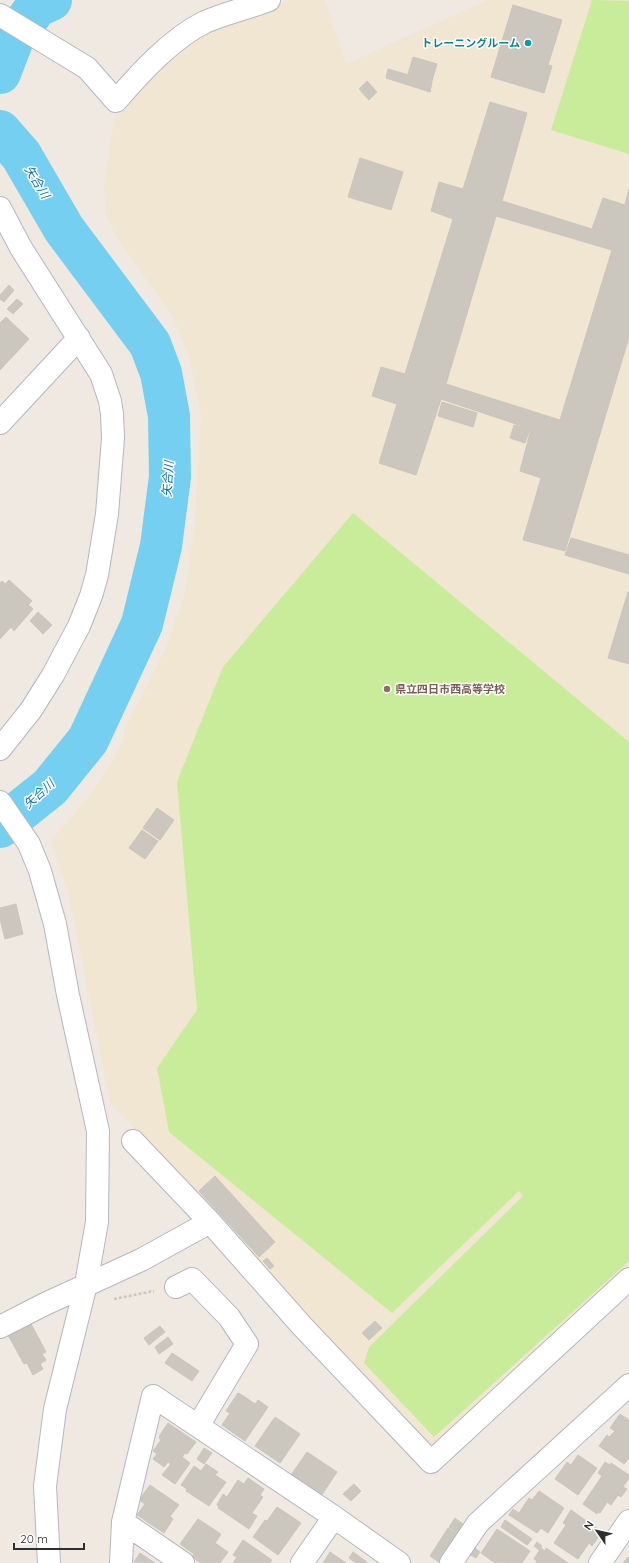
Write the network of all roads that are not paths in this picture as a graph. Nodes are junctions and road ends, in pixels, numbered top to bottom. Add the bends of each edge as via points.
1 (269, 0) edge
2 (0, 15) edge
3 (0, 208) edge
4 (79, 338) junction
5 (0, 423) edge
6 (0, 749) edge
7 (0, 802) edge
8 (133, 1141) dead end
9 (210, 1222) junction
10 (629, 1279) edge
11 (86, 1284) junction
12 (176, 1287) road end
13 (0, 1327) edge
14 (629, 1385) edge
15 (198, 1426) junction
16 (334, 1517) junction
17 (629, 1521) edge
18 (123, 1522) junction
19 (49, 1563) edge
20 (121, 1563) edge
21 (183, 1563) edge
22 (302, 1563) edge
23 (399, 1563) edge
24 (451, 1563) edge
25 (600, 1563) edge

1 - 2 street via 204,23 169,46 116,101 87,68
3 - 4 street via 21,248
4 - 5 street
4 - 6 street via 101,374 112,414 112,470 97,575 79,626 54,675 31,710
7 - 11 street via 29,844 40,871 55,924 98,1131 97,1222
8 - 9 street
9 - 10 street via 302,1326 431,1462
9 - 11 street via 142,1260
11 - 13 street
11 - 19 street via 55,1409 45,1486
12 - 15 street via 192,1279 229,1317 247,1344
14 - 24 street via 478,1523
15 - 16 street
15 - 18 street via 153,1396
16 - 22 street
16 - 23 street
17 - 25 street
18 - 20 street
18 - 21 street

